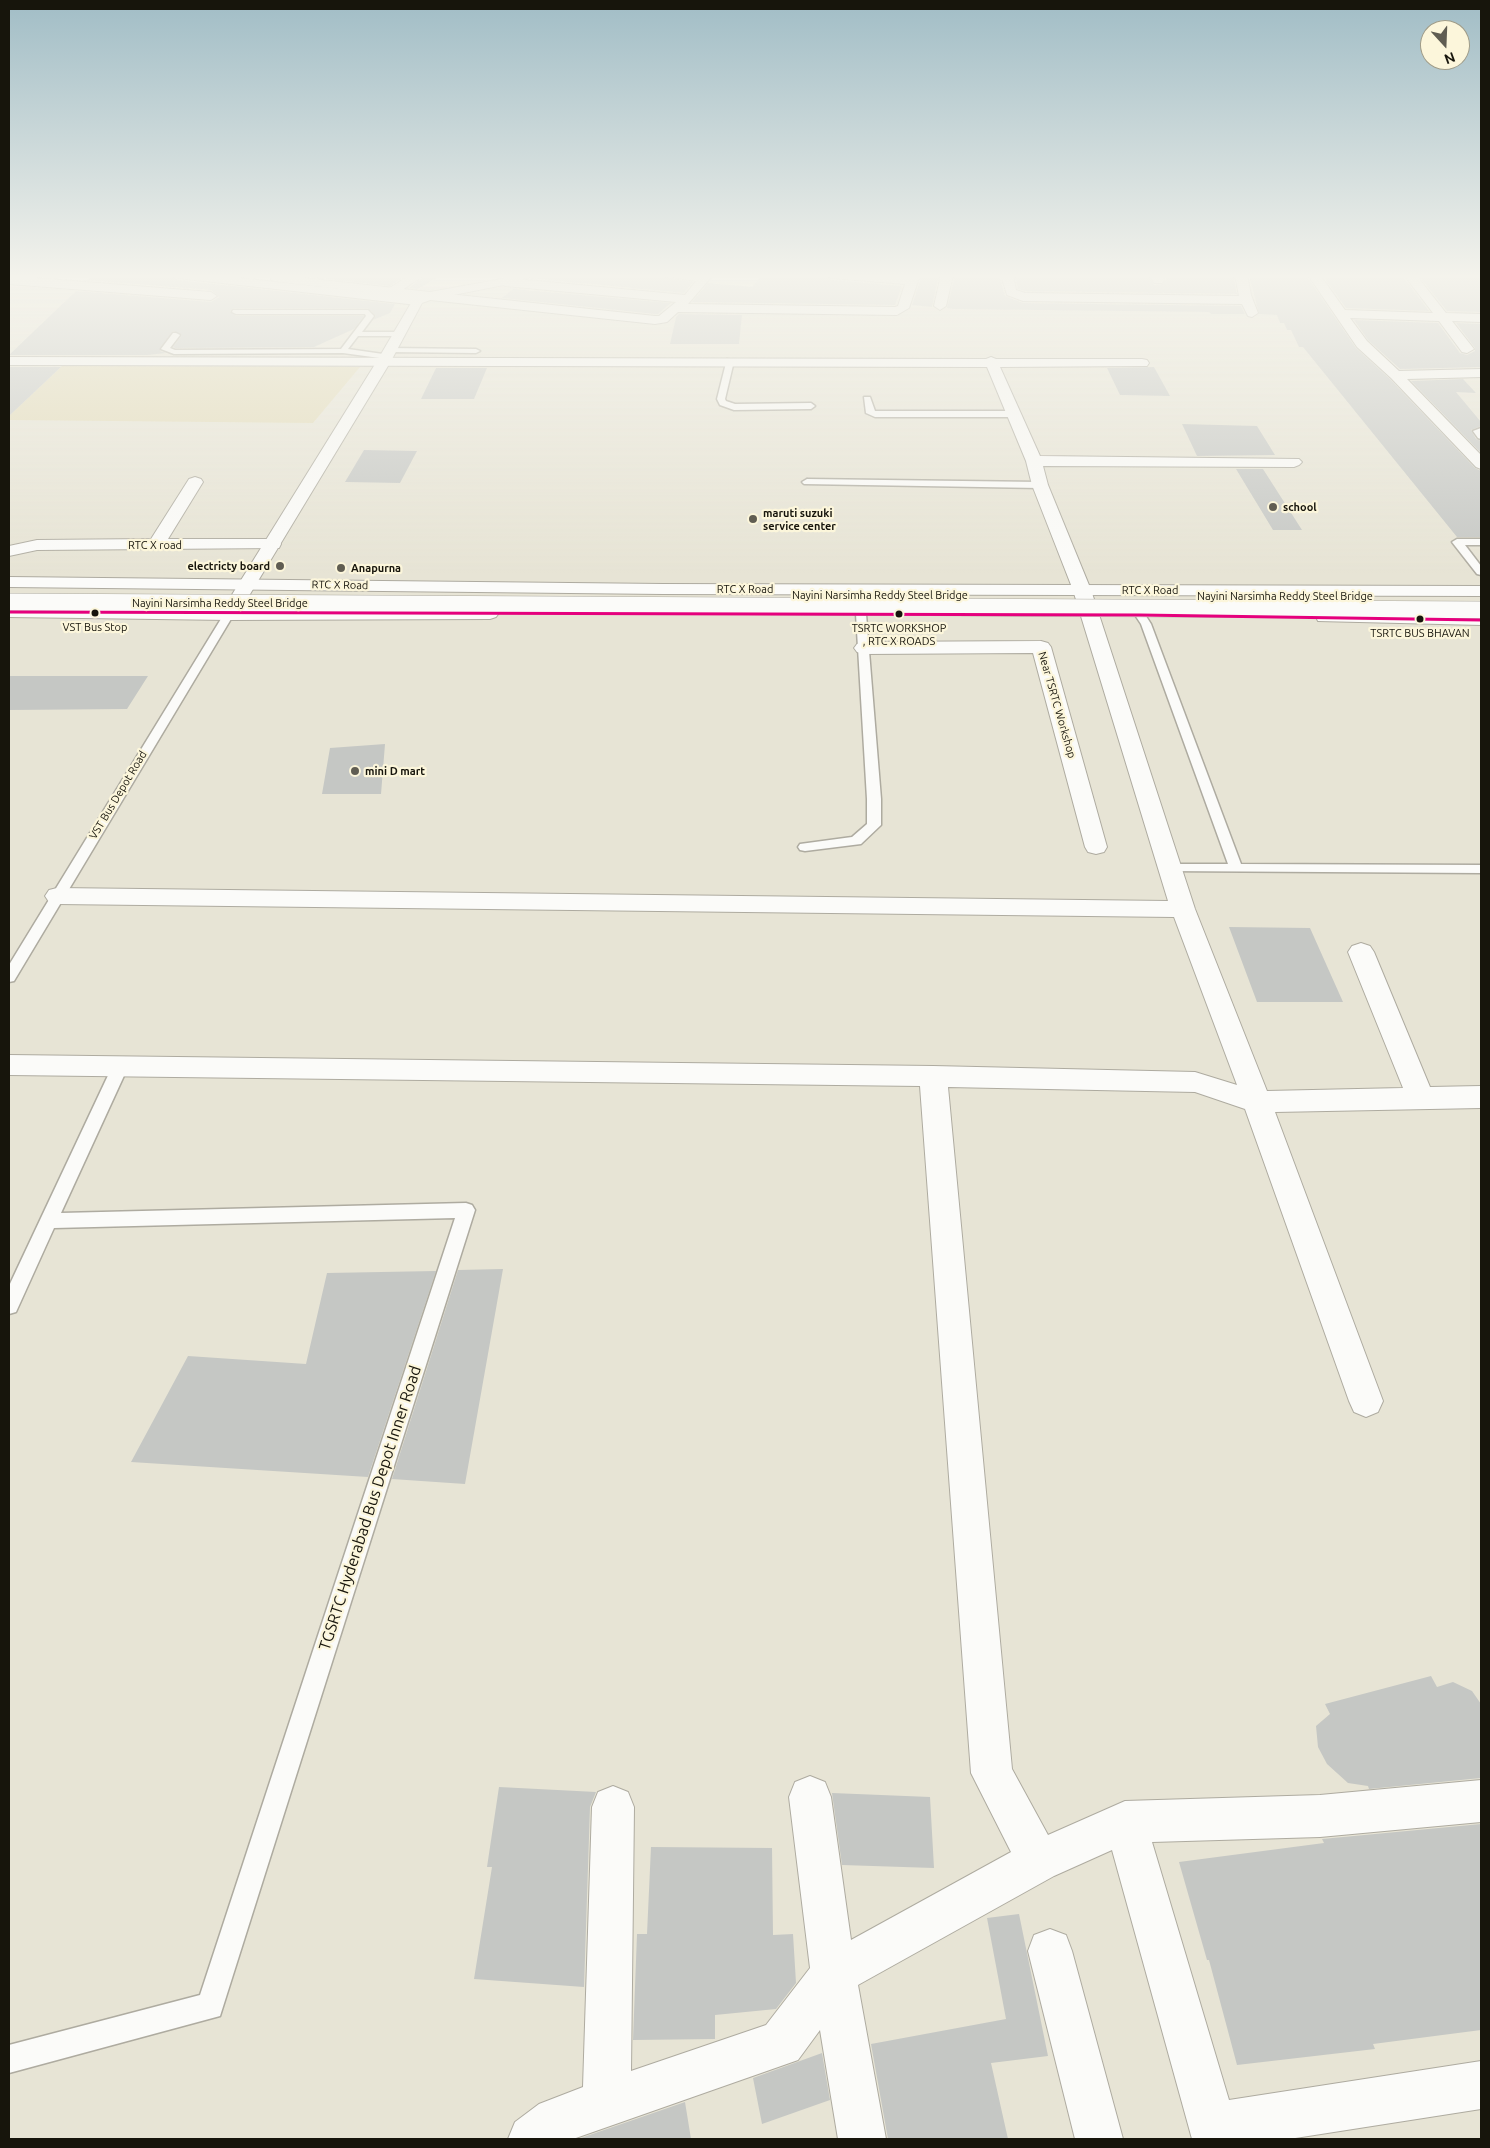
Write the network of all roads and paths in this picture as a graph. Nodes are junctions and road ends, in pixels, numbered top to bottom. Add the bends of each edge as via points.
1 (375, 375) edge
2 (727, 375) edge
3 (997, 375) edge
4 (1396, 375) edge
5 (867, 399) dead end
6 (811, 406) dead end
7 (1014, 414) junction
8 (1481, 431) edge
9 (1481, 436) edge
10 (1034, 461) junction
11 (1294, 462) dead end
12 (1481, 464) edge
13 (195, 482) dead end
14 (807, 482) dead end
15 (1040, 485) junction
16 (1481, 542) edge
17 (156, 544) junction
18 (274, 544) junction
19 (9, 551) edge
20 (1481, 572) edge
21 (9, 582) edge
22 (249, 584) junction
23 (9, 590) edge
24 (1082, 590) junction
25 (1481, 591) edge
26 (1481, 597) edge
27 (9, 602) edge
28 (1481, 610) edge
29 (9, 612) edge
30 (229, 614) junction
31 (861, 614) junction
32 (1089, 615) junction
33 (1140, 615) junction
34 (1481, 620) edge
35 (864, 648) junction
36 (805, 847) dead end
37 (1096, 847) dead end
38 (1170, 868) junction
39 (1236, 868) junction
40 (1481, 869) edge
41 (57, 896) junction
42 (1183, 910) junction
43 (1361, 952) dead end
44 (9, 978) edge
45 (9, 1065) edge
46 (120, 1067) junction
47 (933, 1076) junction
48 (1481, 1097) edge
49 (1421, 1099) junction
50 (1258, 1102) junction
51 (49, 1221) junction
52 (9, 1306) edge
53 (1366, 1401) dead end
54 (810, 1797) dead end
55 (1481, 1801) edge
56 (614, 1807) dead end
57 (1125, 1822) junction
58 (1039, 1861) junction
59 (1050, 1951) dead end
60 (832, 1974) junction
61 (9, 2059) edge
62 (1481, 2086) edge
63 (607, 2102) junction
64 (549, 2133) edge
65 (1214, 2133) edge
66 (862, 2139) edge
67 (1099, 2139) edge

1 - 18 street
2 - 6 lane via 721,399 723,403 734,406
3 - 7 street
4 - 12 street
5 - 7 lane via 870,413 875,414
7 - 10 street
8 - 9 lane via 1477,431
10 - 11 street
10 - 15 street
13 - 17 street
14 - 15 lane
15 - 24 street
16 - 20 lane via 1457,542
17 - 18 street, RTC X road
17 - 19 street, RTC X road via 37,545
18 - 22 street
21 - 22 street, RTC X Road
22 - 24 street, RTC X Road
22 - 30 street
23 - 26 street, Nayini Narsimha Reddy Steel Bridge
24 - 25 street, RTC X Road
24 - 32 street
27 - 28 street, Nayini Narsimha Reddy Steel Bridge, bridge
29 - 30 street, RTC X Road
30 - 31 street, RTC X Road
30 - 41 lane, VST Bus Depot Road
31 - 32 street, RTC X Road
31 - 35 lane
32 - 33 street, RTC X Road
32 - 38 street
33 - 34 street, RTC X Road
33 - 39 lane
35 - 36 lane via 874,825 856,842
35 - 37 street, Near TSRTC Workshop via 1041,647
38 - 39 lane
38 - 42 street
39 - 40 lane
41 - 42 street
41 - 44 lane, VST Bus Depot Road
42 - 50 street
43 - 49 street
45 - 46 street
46 - 47 street
46 - 51 lane
47 - 50 street via 1195,1082
47 - 58 street via 992,1773
48 - 49 street
49 - 50 street
50 - 53 street
51 - 52 lane
51 - 61 lane, TGSRTC Hyderabad Bus Depot Inner Road via 466,1210 210,2006
54 - 60 street
55 - 57 street via 1320,1816
56 - 63 street
57 - 58 street
57 - 65 street
58 - 60 street
59 - 67 street
60 - 63 street via 782,2043
60 - 66 street
62 - 65 street
63 - 64 street

